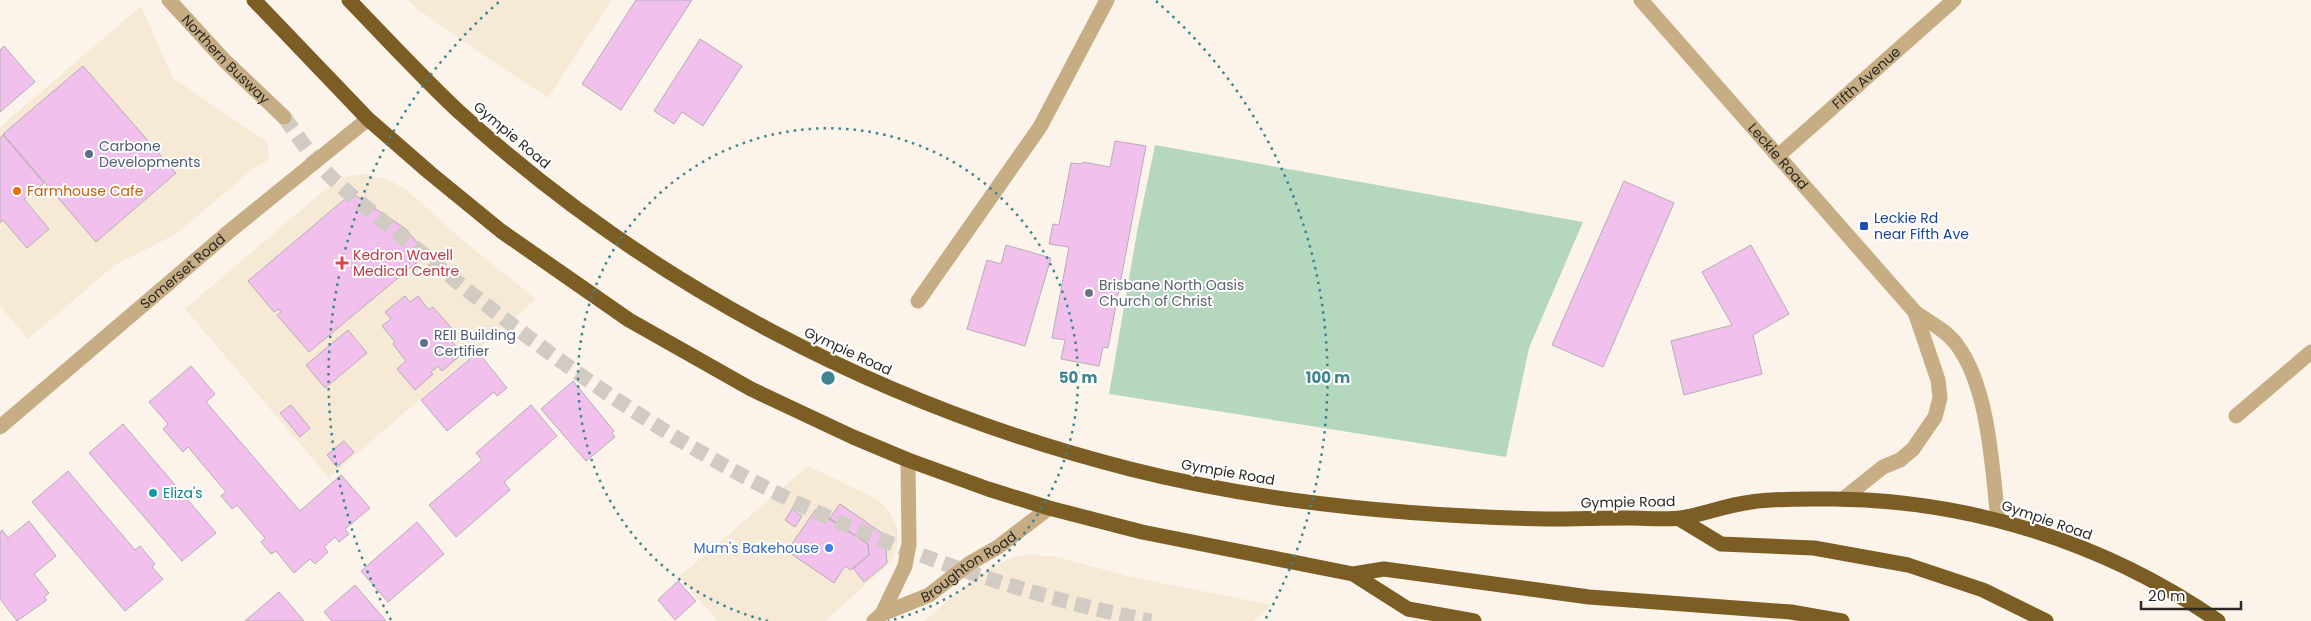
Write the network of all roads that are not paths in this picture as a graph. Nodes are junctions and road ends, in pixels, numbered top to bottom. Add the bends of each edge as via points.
1 (169, 0) edge
2 (254, 0) edge
3 (350, 0) edge
4 (1107, 0) edge
5 (1641, 0) edge
6 (1954, 0) edge
7 (284, 117) tunnel mouth
8 (368, 119) junction
9 (1778, 156) junction
10 (918, 301) dead end
11 (1915, 312) junction
12 (2311, 352) edge
13 (2236, 416) dead end
14 (0, 427) edge
15 (908, 460) junction
16 (1843, 499) junction
17 (1049, 508) junction
18 (1678, 518) junction
19 (1998, 520) junction
20 (1353, 574) junction
21 (878, 617) edge
22 (1474, 621) edge
23 (1842, 621) edge
24 (2046, 621) edge
25 (2218, 621) edge

1 - 7 street, Northern Busway via 225,61
2 - 8 highway
3 - 18 highway, Gympie Road via 457,110 572,205 633,247 710,298 767,330 826,360 955,415 1048,447 1134,470 1237,491 1325,504 1546,518
4 - 10 street via 1040,127
5 - 9 street, Leckie Road
6 - 9 street, Fifth Avenue
8 - 14 street, Somerset Road via 238,224
8 - 15 highway via 501,231 629,320 750,389
9 - 11 street, Leckie Road
11 - 16 street, Leckie Road via 1938,380 1940,398 1935,417 1913,449 1900,460 1883,467
11 - 19 street, Leckie Road via 1940,328 1956,344 1972,370 1980,394
12 - 13 street
15 - 17 highway
15 - 21 street, Broughton Road via 909,544 904,566
16 - 18 highway, Gympie Road via 1749,502
16 - 19 highway, Gympie Road via 1903,502
17 - 20 highway via 1142,532
17 - 21 street, Broughton Road via 929,595
18 - 24 highway via 1721,544 1814,548 1908,565 1983,590
19 - 25 highway, Gympie Road via 2070,542 2148,576
20 - 22 highway via 1408,609
20 - 23 highway via 1384,569 1590,597 1791,612

